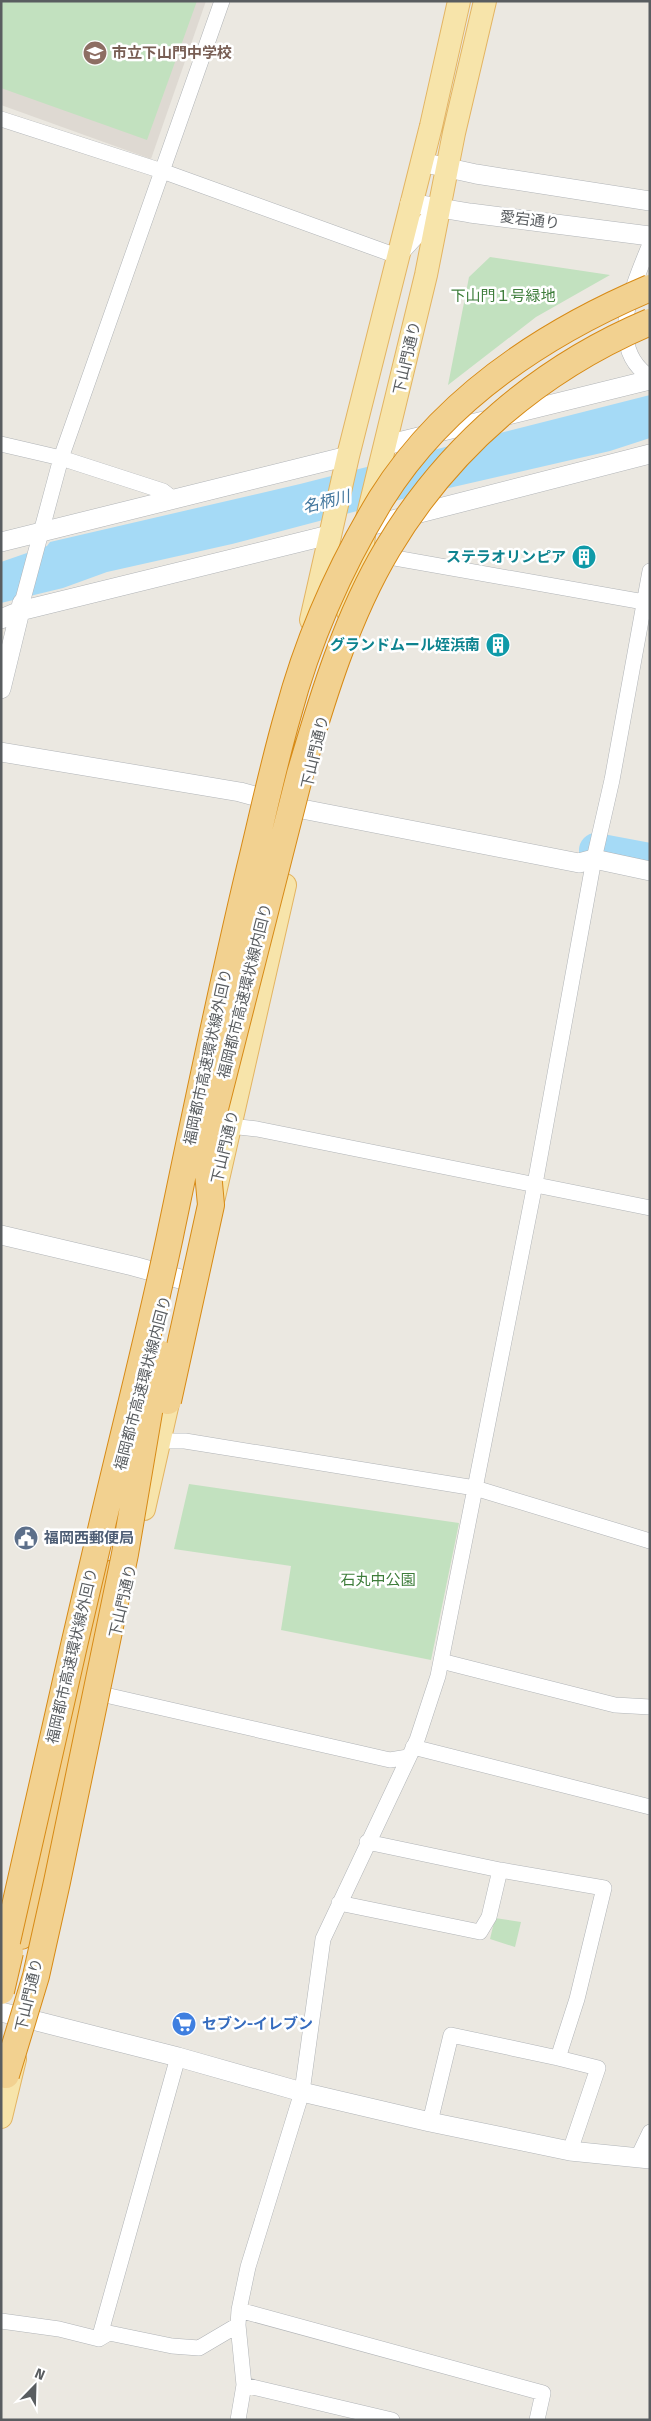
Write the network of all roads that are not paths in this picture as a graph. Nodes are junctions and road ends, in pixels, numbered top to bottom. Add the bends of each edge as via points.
1 (222, 1) edge
2 (459, 1) edge
3 (485, 1) edge
4 (1, 119) edge
5 (421, 162) junction
6 (448, 169) junction
7 (162, 171) junction
8 (650, 201) edge
9 (410, 203) junction
10 (440, 208) junction
11 (650, 236) edge
12 (650, 244) edge
13 (397, 256) junction
14 (650, 288) edge
15 (650, 322) edge
16 (650, 379) edge
17 (1, 444) edge
18 (386, 445) junction
19 (650, 454) edge
20 (348, 456) junction
21 (61, 458) junction
22 (172, 498) junction
23 (365, 527) junction
24 (329, 536) junction
25 (40, 538) junction
26 (1, 542) edge
27 (362, 552) junction
28 (650, 571) edge
29 (647, 604) edge
30 (21, 607) junction
31 (1, 619) edge
32 (1, 689) edge
33 (1, 752) edge
34 (270, 800) junction
35 (302, 809) junction
36 (594, 859) junction
37 (650, 871) edge
38 (201, 1092) junction
39 (230, 1126) junction
40 (535, 1184) junction
41 (650, 1208) edge
42 (1, 1235) edge
43 (176, 1278) junction
44 (160, 1441) junction
45 (475, 1488) junction
46 (650, 1540) edge
47 (441, 1661) junction
48 (101, 1694) junction
49 (650, 1707) edge
50 (411, 1752) junction
51 (650, 1807) edge
52 (367, 1842) junction
53 (500, 1870) junction
54 (339, 1903) junction
55 (4, 1948) edge
56 (1, 1968) edge
57 (1, 1991) edge
58 (1, 2012) edge
59 (24, 2018) junction
60 (178, 2057) junction
61 (558, 2058) junction
62 (1, 2090) edge
63 (302, 2092) junction
64 (1, 2117) edge
65 (430, 2122) junction
66 (650, 2132) edge
67 (570, 2151) junction
68 (644, 2158) edge
69 (239, 2317) junction
70 (1, 2321) edge
71 (99, 2339) junction
72 (244, 2385) junction
73 (238, 2420) edge
74 (392, 2420) edge
75 (537, 2420) edge

1 - 7 street
2 - 5 main road, 下山門通り
3 - 6 main road, 下山門通り
4 - 7 street
5 - 6 street
5 - 9 main road, 下山門通り
6 - 8 street
6 - 10 main road, 下山門通り
7 - 13 street
7 - 21 street
9 - 10 street, 愛宕通り
9 - 13 main road, 下山門通り
10 - 11 street, 愛宕通り
10 - 13 street
10 - 18 main road, 下山門通り
12 - 16 street via 626,313 624,330 628,347 641,371
13 - 20 main road, 下山門通り
14 - 38 highway, 福岡都市高速環状線外回り, bridge via 571,325 531,350 461,404 407,463 361,534 336,584 288,710
15 - 43 highway, 福岡都市高速環状線内回り, bridge via 580,355 512,403 436,480 384,557 340,652 300,774
16 - 18 street
17 - 21 street
18 - 23 main road, 下山門通り, bridge
19 - 23 street
20 - 22 street
20 - 24 main road, 下山門通り
21 - 22 street via 163,491
21 - 25 street
22 - 25 street
23 - 27 main road, 下山門通り
24 - 30 street
24 - 34 main road, 下山門通り
25 - 26 street
25 - 30 street
27 - 29 street
27 - 35 main road, 下山門通り
28 - 29 street
29 - 36 street
30 - 31 street
30 - 32 street
33 - 34 street via 240,792
34 - 35 street
34 - 43 main road, 下山門通り
35 - 36 street via 579,863
35 - 39 main road, 下山門通り
36 - 37 street
36 - 40 street
38 - 55 highway, bridge via 212,1204 146,1502 107,1580 22,1936
38 - 56 highway, 福岡都市高速環状線外回り, bridge via 162,1275 96,1548
39 - 40 street
39 - 43 main road, 下山門通り
40 - 41 street
40 - 45 street
42 - 43 street
43 - 44 main road, 下山門通り
43 - 55 main road, 下山門通り via 63,1683
43 - 57 highway, 福岡都市高速環状線内回り, bridge via 133,1413
43 - 62 highway, bridge via 124,1554 36,1976
44 - 45 street via 185,1441
44 - 48 main road, 下山門通り
45 - 46 street
45 - 47 street
47 - 49 street via 615,1705
47 - 50 street
48 - 50 street via 390,1760
48 - 59 main road, 下山門通り
50 - 51 street
50 - 52 street
52 - 53 street
52 - 54 street
53 - 54 street via 489,1916 480,1932
53 - 61 street via 604,1888 577,1999
54 - 63 street via 323,1939
58 - 59 street
59 - 60 street
59 - 64 main road, 下山門通り
60 - 63 street
60 - 71 street
61 - 65 street via 451,2035
61 - 67 street via 598,2068
63 - 65 street
63 - 69 street via 248,2267
65 - 67 street
66 - 68 street
67 - 68 street
69 - 71 street via 199,2348 172,2346 110,2333
69 - 72 street
69 - 75 street via 543,2394
70 - 71 street via 59,2329
72 - 73 street
72 - 74 street

